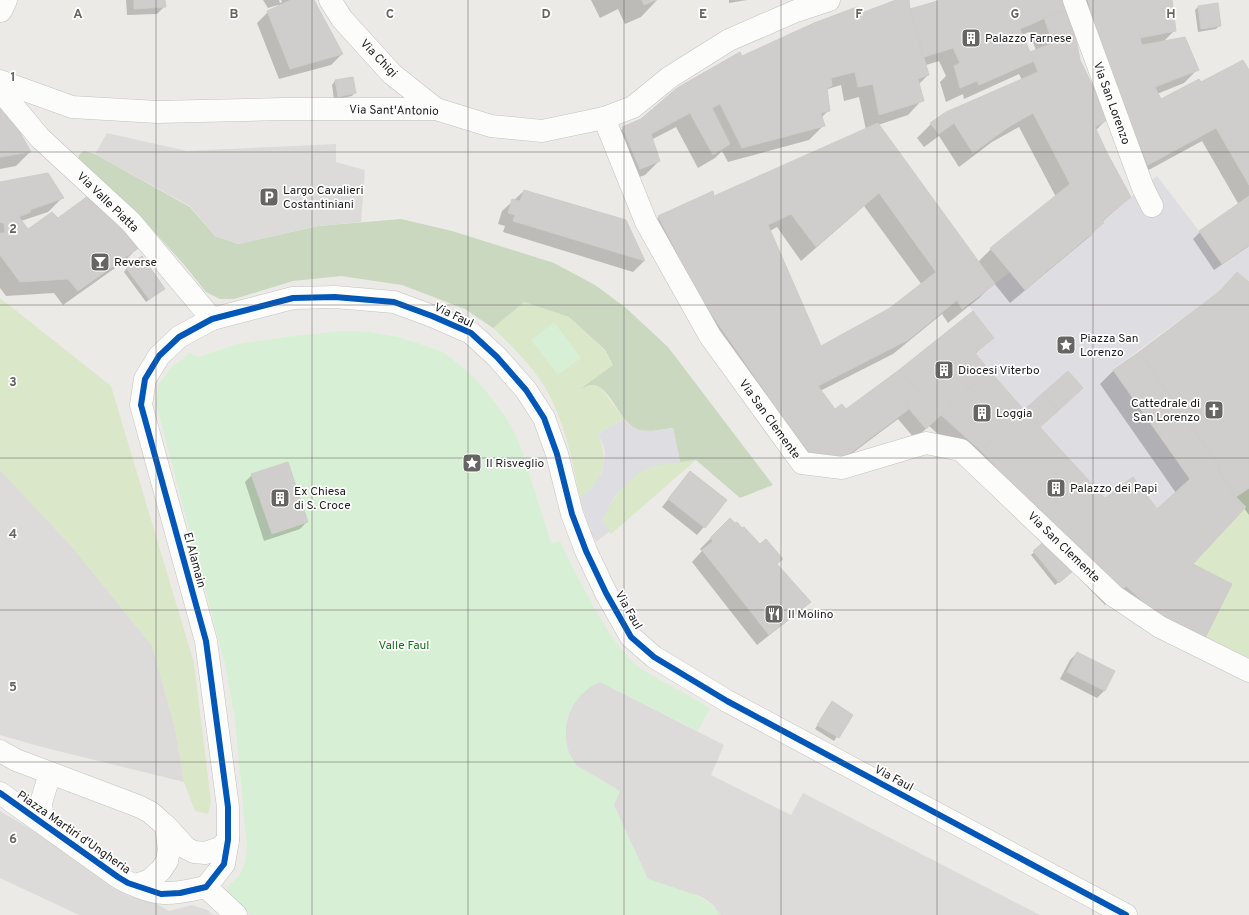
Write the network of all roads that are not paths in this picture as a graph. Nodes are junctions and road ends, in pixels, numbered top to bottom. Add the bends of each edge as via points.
1 (330, 0) edge
2 (829, 0) edge
3 (1074, 0) edge
4 (0, 81) edge
5 (0, 90) edge
6 (436, 109) junction
7 (604, 118) junction
8 (1152, 206) dead end
9 (212, 319) junction
10 (1249, 671) edge
11 (0, 751) edge
12 (50, 773) junction
13 (0, 793) edge
14 (43, 823) junction
15 (166, 826) junction
16 (228, 840) junction
17 (136, 885) junction
18 (206, 887) junction
19 (236, 915) edge
20 (1126, 915) edge

1 - 6 street, Via Chigi via 342,19 392,74
2 - 7 street, Via Sant'Antonio via 796,11 729,40 670,77 633,107
3 - 8 street, Via San Lorenzo via 1143,188
4 - 6 street, Via Sant'Antonio via 72,107 157,112
5 - 9 street, Via Valle Piatta via 40,138 131,222
6 - 7 street, Via Sant'Antonio via 491,126 542,131
7 - 10 street, Via San Clemente via 646,222 710,336 802,463 842,468 926,443 961,450 1114,596 1160,627
9 - 16 street, El Alamain via 179,337 159,356 145,379 141,405 206,641 228,806
9 - 20 street, Via Faul via 292,298 335,297 394,302 471,333 497,357 526,390 544,418 557,454 572,514 586,551 631,637 654,658 727,702
11 - 12 street
12 - 14 street via 41,803
12 - 15 street via 138,806 150,812
13 - 14 street, Piazza Martiri d'Ungheria
14 - 17 street, Piazza Martiri d'Ungheria via 118,878
15 - 16 street via 186,848 194,852 205,853 220,848
15 - 17 street via 169,850 167,861 150,880
16 - 18 street via 224,864
17 - 18 street, Piazza Martiri d'Ungheria via 161,894
18 - 19 street

